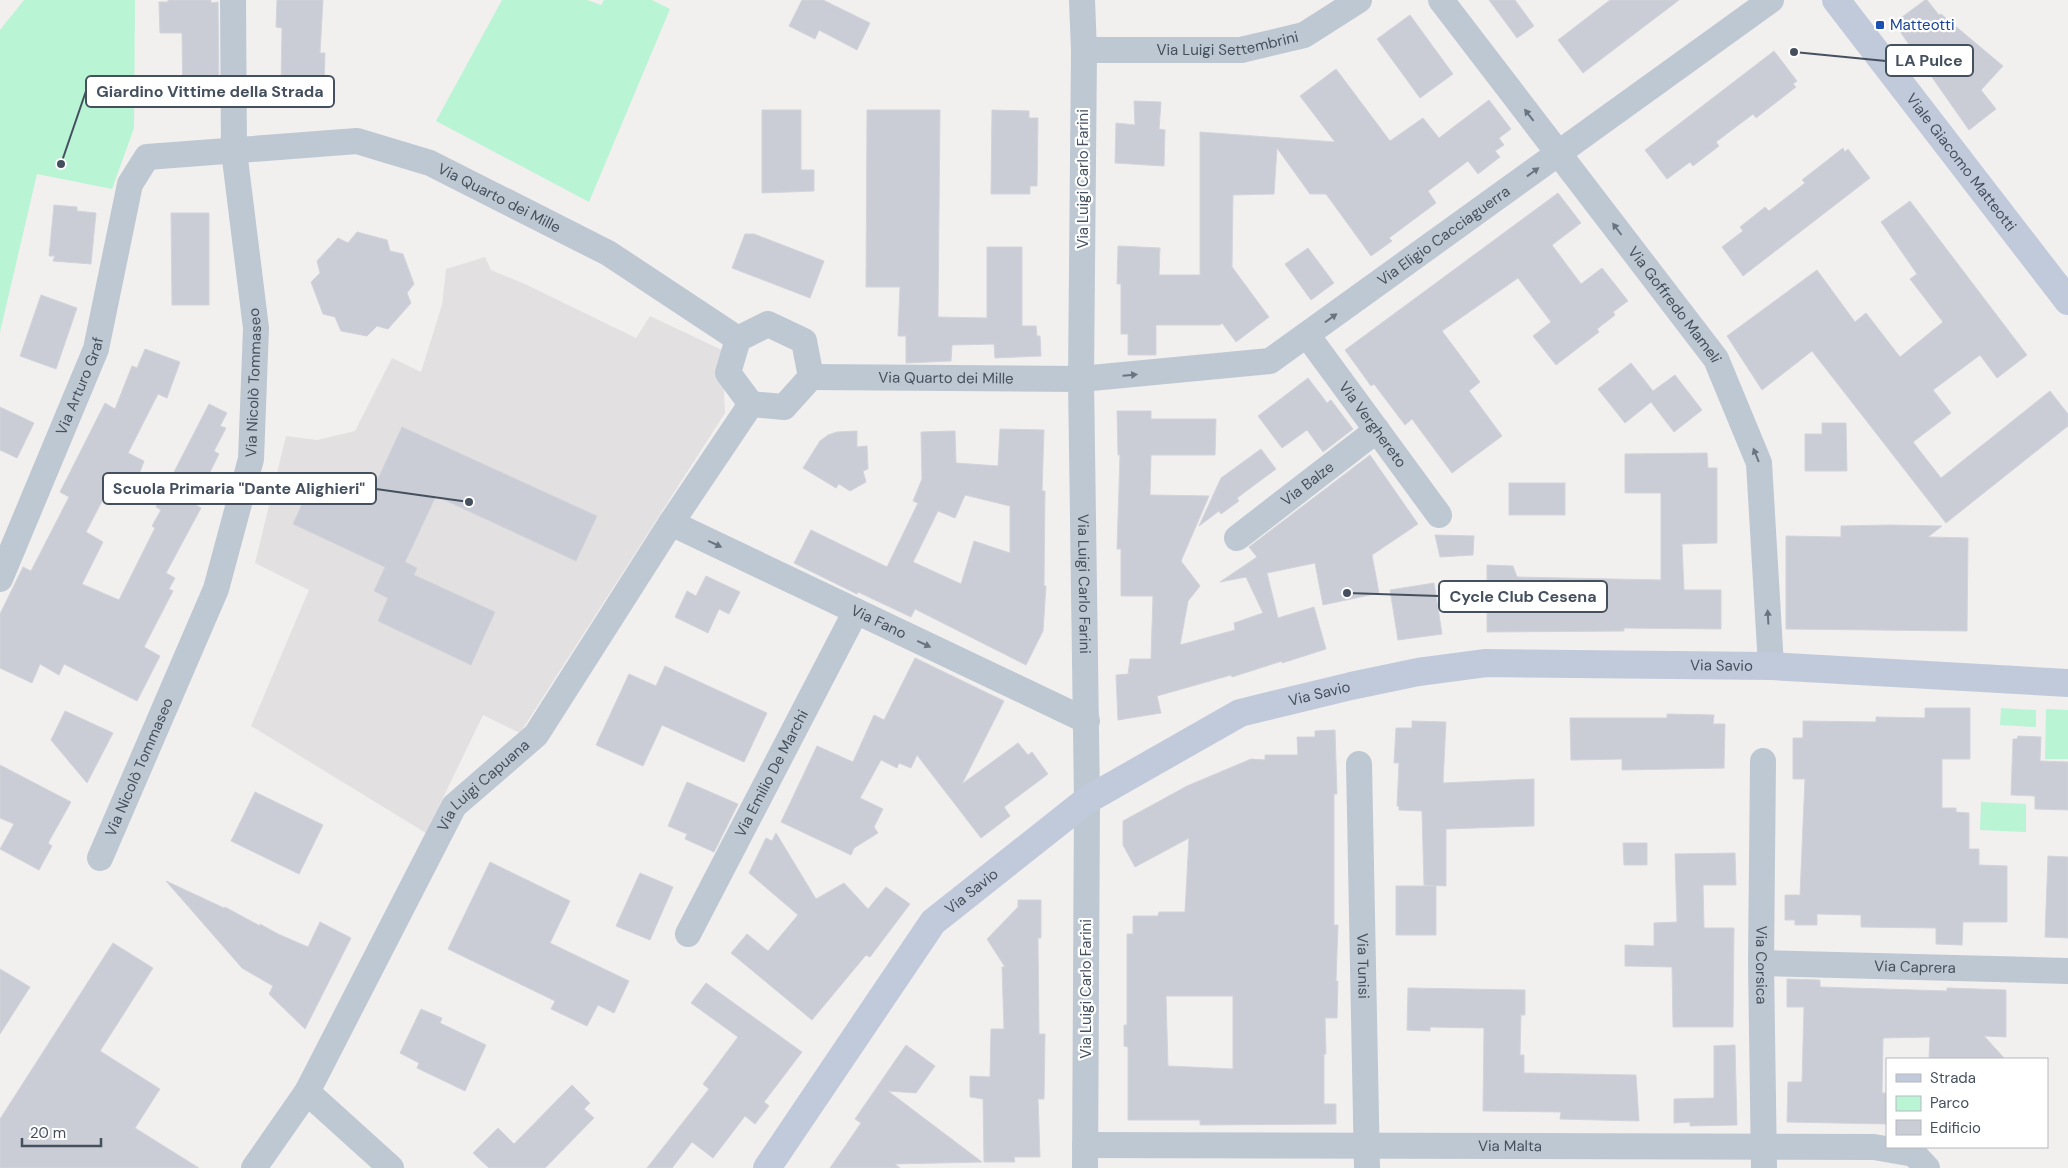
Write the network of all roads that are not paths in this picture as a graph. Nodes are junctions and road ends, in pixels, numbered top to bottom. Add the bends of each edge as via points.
1 (233, 0) edge
2 (1082, 0) edge
3 (1359, 0) edge
4 (1441, 0) edge
5 (1771, 0) edge
6 (1836, 0) edge
7 (1084, 50) junction
8 (234, 151) junction
9 (1559, 153) junction
10 (130, 184) joint
11 (2068, 301) edge
12 (1307, 336) junction
13 (738, 339) junction
14 (811, 377) junction
15 (1081, 379) junction
16 (750, 404) junction
17 (1377, 430) junction
18 (1439, 514) dead end
19 (670, 523) junction
20 (1237, 538) dead end
21 (0, 579) edge
22 (856, 611) junction
23 (1771, 666) junction
24 (2068, 683) edge
25 (1086, 721) junction
26 (1762, 761) dead end
27 (1359, 764) dead end
28 (1087, 800) junction
29 (100, 858) dead end
30 (688, 934) dead end
31 (1761, 963) junction
32 (2068, 970) edge
33 (307, 1092) junction
34 (1085, 1156) edge
35 (1367, 1157) edge
36 (1764, 1157) edge
37 (254, 1168) edge
38 (391, 1168) edge
39 (767, 1168) edge
40 (1928, 1168) edge

1 - 8 street, Via Nicolò Tommaseo
2 - 7 street, Via Luigi Carlo Farini
3 - 7 street, Via Luigi Settembrini via 1304,35 1241,50
9 -> 4 street, Via Goffredo Mameli
5 - 9 street, Via Eligio Cacciaguerra
6 - 11 street, Viale Giacomo Matteotti
7 - 15 street, Via Luigi Carlo Farini
8 - 10 street, Via Quarto dei Mille via 147,157
8 - 13 street, Via Quarto dei Mille via 357,141 430,163 608,253
8 - 29 street, Via Nicolò Tommaseo via 256,328 251,459 216,589
12 -> 9 street, Via Eligio Cacciaguerra
23 -> 9 street, Via Goffredo Mameli via 1759,463 1720,368
10 - 21 street, Via Arturo Graf via 96,349
15 -> 12 street, Via Eligio Cacciaguerra via 1270,361
12 - 17 street, Via Verghereto
13 - 14 street via 768,324 804,341
13 - 16 street via 728,373
14 - 15 street, Via Quarto dei Mille
14 - 16 street via 784,407
15 - 25 street, Via Luigi Carlo Farini
16 - 19 street, Via Luigi Capuana
17 - 18 street, Via Verghereto
17 - 20 street, Via Balze
19 -> 22 street, Via Fano
19 - 33 street, Via Luigi Capuana via 536,735 454,806
22 -> 25 street, Via Fano
22 - 30 street, Via Emilio De Marchi
23 - 24 street, Via Savio
23 - 28 street, Via Savio via 1486,663 1418,672 1240,714
25 - 28 street, Via Luigi Carlo Farini
26 - 31 street, Via Corsica
27 - 35 street, Via Tunisi
28 - 34 street, Via Luigi Carlo Farini
28 - 39 street, Via Savio via 933,922
31 - 32 street, Via Caprera
31 - 36 street, Via Corsica
33 - 37 street, Via Luigi Capuana
33 - 38 street
34 - 35 street, Via Malta
35 - 36 street, Via Malta
36 - 40 street, Via Malta via 1874,1147 1914,1154

